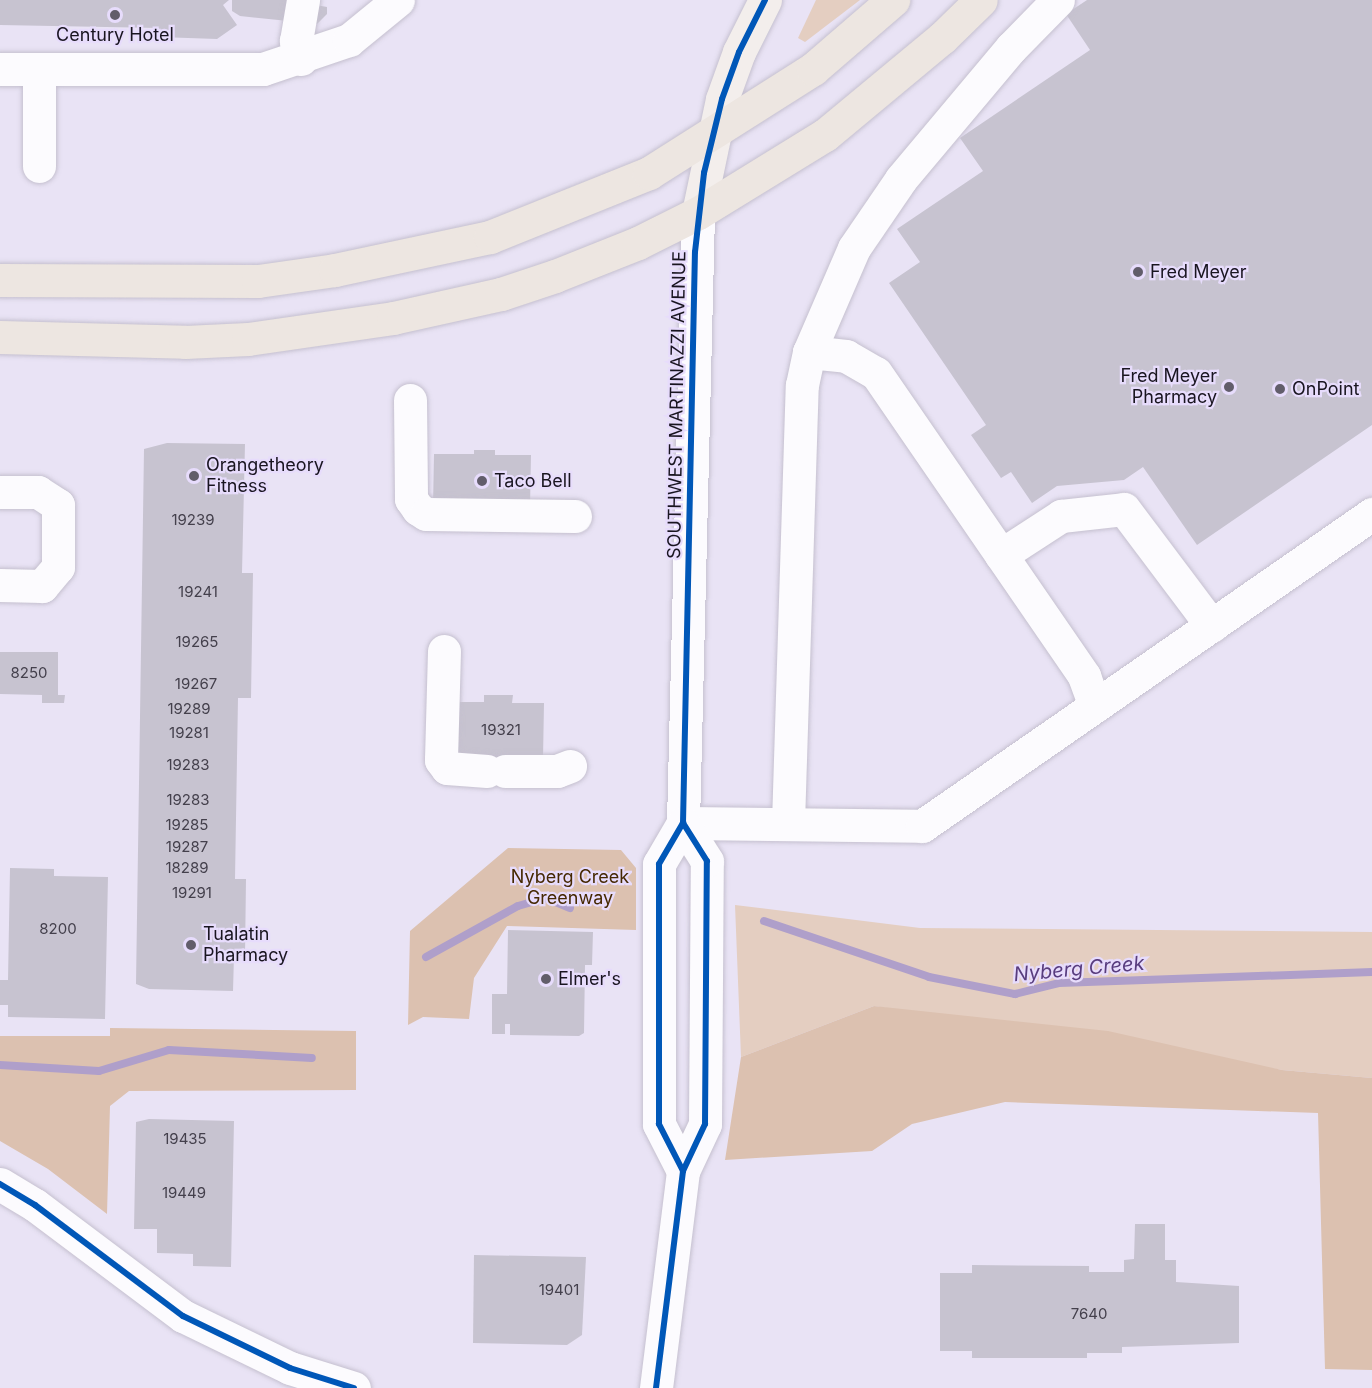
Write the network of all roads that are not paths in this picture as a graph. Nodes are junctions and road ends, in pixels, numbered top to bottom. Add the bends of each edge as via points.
1 (303, 0) edge
2 (398, 0) edge
3 (765, 0) edge
4 (893, 0) edge
5 (981, 0) edge
6 (1058, 0) edge
7 (301, 59) junction
8 (0, 69) edge
9 (39, 69) junction
10 (712, 135) junction
11 (39, 166) dead end
12 (698, 213) junction
13 (0, 280) edge
14 (0, 337) edge
15 (809, 352) junction
16 (410, 400) dead end
17 (0, 492) edge
18 (1372, 514) edge
19 (575, 516) dead end
20 (1001, 555) junction
21 (0, 585) edge
22 (1212, 626) junction
23 (444, 651) dead end
24 (1095, 706) junction
25 (570, 766) dead end
26 (683, 823) junction
27 (788, 823) junction
28 (682, 1171) junction
29 (0, 1184) edge
30 (272, 1374) edge
31 (354, 1388) edge
32 (656, 1388) edge

1 - 7 street via 296,40
2 - 7 street via 349,40
3 - 10 main road, SOUTHWEST MARTINAZZI AVENUE via 730,73
4 - 10 highway via 813,69
5 - 12 highway via 942,38 825,135
6 - 15 street via 1011,48 901,178 854,248
7 - 9 street via 238,72
8 - 9 street
9 - 11 street
10 - 12 main road, SOUTHWEST MARTINAZZI AVENUE
10 - 13 highway via 649,173 555,214 490,237 432,251 258,281
12 - 14 highway via 638,243 555,276 501,294 393,318 248,339 185,342
12 - 26 street, SOUTHWEST MARTINAZZI AVENUE
15 - 20 street via 846,356 876,373
15 - 27 street via 802,385
16 - 19 street via 411,498 418,510 426,514
17 - 21 street via 38,492 58,505 58,567 42,586
18 - 22 street
20 - 22 street via 1061,516 1124,509
20 - 24 street via 1084,676
22 - 24 street
23 - 25 street via 441,760 447,768 557,771
24 - 27 street via 922,826
26 - 27 street
26 - 28 street, SOUTHWEST MARTINAZZI AVENUE via 659,864 659,1124
26 - 28 street via 707,861 705,1124
28 - 32 street
29 - 30 street via 35,1205 183,1316
30 - 31 street

